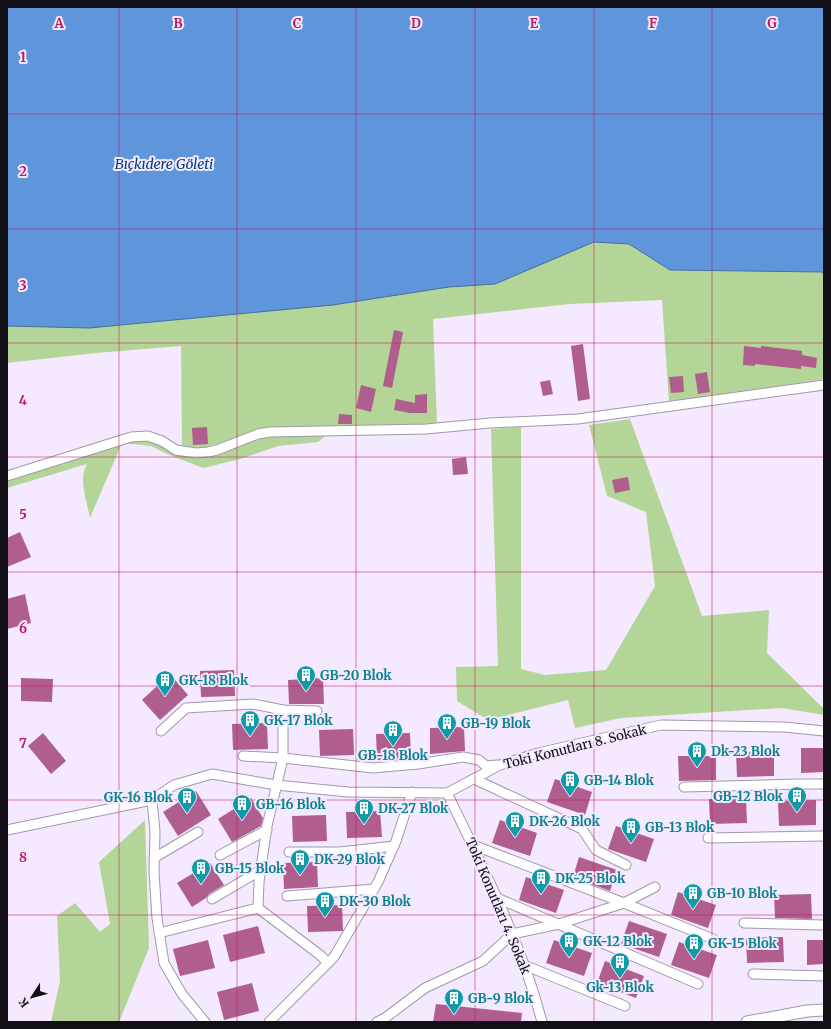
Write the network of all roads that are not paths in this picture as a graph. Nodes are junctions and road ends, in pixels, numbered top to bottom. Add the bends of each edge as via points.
1 (824, 385) edge
2 (7, 476) edge
3 (283, 710) junction
4 (317, 711) dead end
5 (161, 731) dead end
6 (824, 731) edge
7 (243, 756) dead end
8 (282, 758) junction
9 (500, 765) junction
10 (474, 779) junction
11 (824, 784) edge
12 (276, 785) junction
13 (684, 787) dead end
14 (412, 792) junction
15 (447, 792) junction
16 (152, 800) junction
17 (7, 830) edge
18 (267, 830) junction
19 (198, 832) dead end
20 (824, 836) edge
21 (708, 838) dead end
22 (472, 845) junction
23 (394, 846) junction
24 (289, 852) dead end
25 (220, 855) dead end
26 (154, 858) junction
27 (626, 865) dead end
28 (261, 870) junction
29 (655, 887) dead end
30 (374, 889) junction
31 (287, 896) dead end
32 (497, 898) junction
33 (212, 899) dead end
34 (624, 903) junction
35 (258, 908) junction
36 (744, 923) dead end
37 (559, 924) junction
38 (824, 925) edge
39 (159, 933) junction
40 (512, 934) junction
41 (713, 939) dead end
42 (328, 964) junction
43 (524, 965) junction
44 (753, 974) dead end
45 (824, 976) edge
46 (698, 984) dead end
47 (625, 1006) dead end
48 (824, 1010) edge
49 (205, 1022) edge
50 (269, 1022) edge
51 (377, 1022) edge
52 (542, 1022) edge
53 (747, 1022) edge

1 - 2 street via 578,419 426,429 270,432 208,452 196,453 176,450 154,438 141,436 102,445
3 - 4 street
3 - 5 street via 253,704 186,708
3 - 8 street
6 - 9 street, Toki Konutları 8. Sokak via 662,725 538,753
7 - 8 street
8 - 9 street via 373,768 463,757 479,760 486,766
8 - 12 street
9 - 10 street, Toki Konutları 8. Sokak
10 - 15 street, Toki Konutları 8. Sokak
10 - 27 street via 582,829 596,850
11 - 13 street
12 - 14 street, Toki Konutları 8. Sokak via 348,792
12 - 16 street, Toki Konutları 8. Sokak via 212,774 174,785
12 - 18 street
14 - 15 street, Toki Konutları 8. Sokak
14 - 23 street
15 - 22 street, Toki Konutları 4. Sokak
16 - 17 street, Toki Konutları 8. Sokak
16 - 26 street
18 - 25 street
18 - 28 street
19 - 26 street
20 - 21 street
22 - 32 street, Toki Konutları 4. Sokak
22 - 34 street
23 - 24 street via 340,852
23 - 30 street
26 - 39 street
28 - 33 street
28 - 35 street
29 - 34 street
30 - 31 street
30 - 42 street
32 - 37 street
32 - 40 street, Toki Konutları 4. Sokak
34 - 37 street
34 - 41 street
35 - 39 street
35 - 42 street via 309,946
36 - 38 street
37 - 40 street
37 - 46 street
39 - 49 street via 164,963 182,994
40 - 43 street, Toki Konutları 4. Sokak
40 - 51 street via 483,961 425,988
42 - 50 street
43 - 47 street
43 - 52 street, Toki Konutları 4. Sokak
44 - 45 street
48 - 53 street

